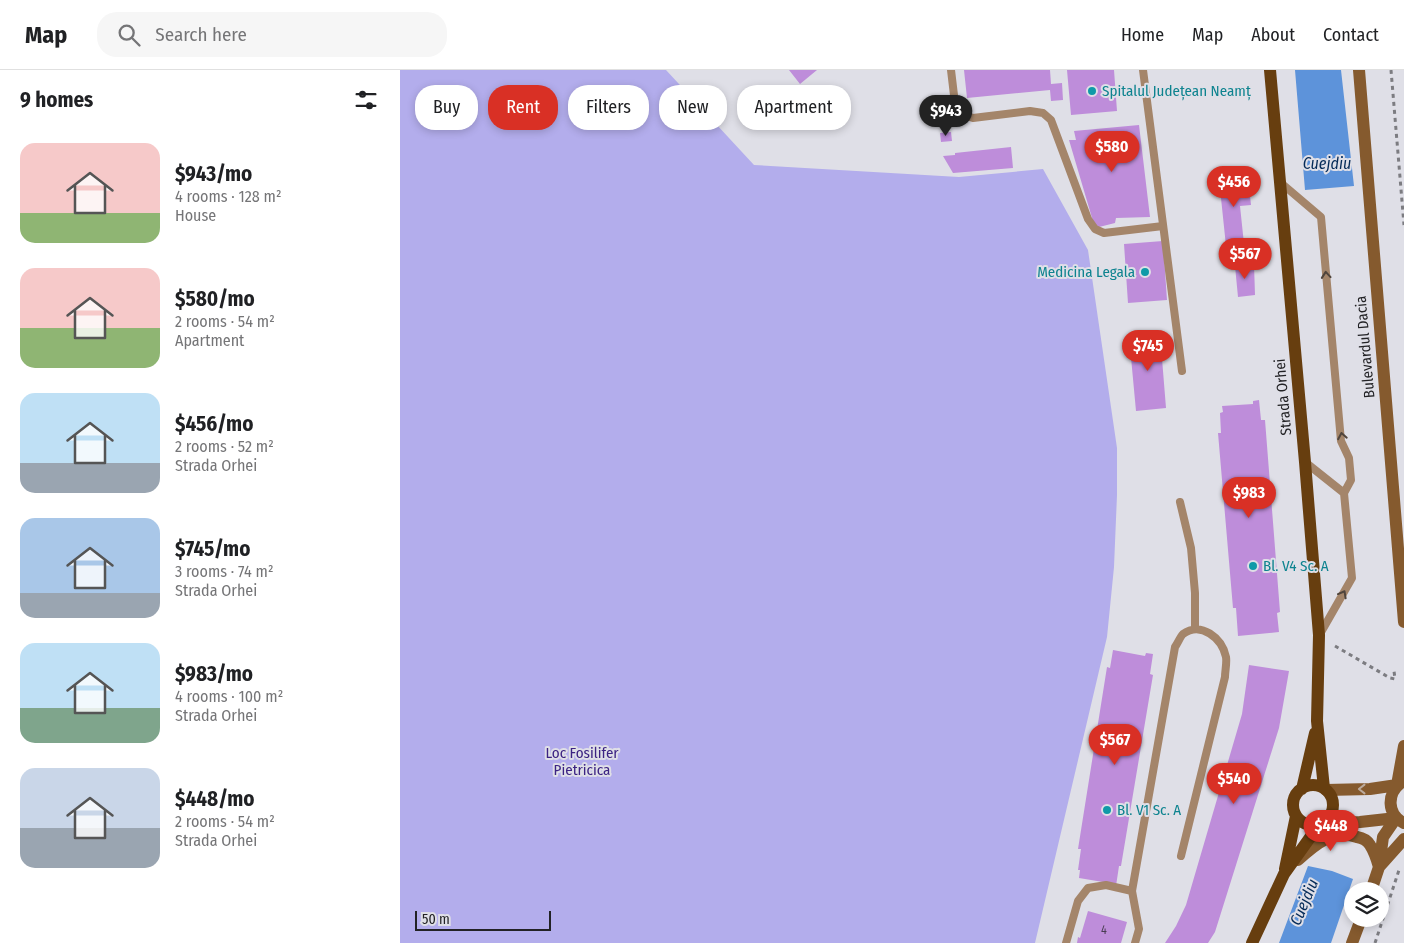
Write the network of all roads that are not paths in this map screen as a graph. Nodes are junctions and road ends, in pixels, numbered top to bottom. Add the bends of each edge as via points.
1 (951, 70) edge
2 (1143, 70) edge
3 (1270, 70) edge
4 (1359, 70) edge
5 (1281, 183) junction
6 (1162, 226) junction
7 (1182, 372) dead end
8 (1305, 462) junction
9 (1344, 493) junction
10 (1180, 502) dead end
11 (1404, 622) edge
12 (1195, 628) junction
13 (1318, 636) junction
14 (1317, 721) junction
15 (1404, 754) edge
16 (1401, 783) edge
17 (1302, 789) junction
18 (1325, 789) junction
19 (1296, 816) junction
20 (1400, 820) edge
21 (1321, 824) junction
22 (1404, 839) edge
23 (1181, 856) dead end
24 (1379, 867) junction
25 (1284, 874) junction
26 (1374, 882) edge
27 (1132, 891) junction
28 (1358, 927) edge
29 (1066, 943) edge
30 (1135, 943) edge
31 (1252, 943) edge
32 (1352, 943) edge

1 - 6 lane via 956,112 973,118 1030,111 1043,113 1051,120 1088,219 1095,229 1104,233
2 - 6 lane
3 - 5 main road, Strada Orhei
4 - 11 street, Bulevardul Dacia
5 - 8 main road, Strada Orhei
9 -> 5 lane via 1351,480 1349,458 1341,441 1321,217
6 - 7 lane
8 - 9 lane
8 - 13 main road, Strada Orhei
13 -> 9 lane via 1352,578
10 - 12 lane via 1191,548
12 - 23 lane via 1204,629 1221,646 1226,658 1225,677
12 - 27 lane via 1182,635 1176,648
13 - 14 main road, Strada Orhei
14 - 17 main road, Strada Orhei
14 - 18 main road, Strada Orhei
15 - 16 street
16 -> 18 street via 1370,789
16 - 20 street via 1390,798 1392,812
17 - 18 main road via 1316,786
17 - 19 main road via 1293,804
18 - 21 main road via 1334,807 1328,819
19 - 21 main road via 1306,824
19 - 25 main road
20 - 21 street
20 - 24 street via 1383,837
21 - 25 main road
22 - 24 street
24 - 25 street via 1371,846 1364,838 1342,834 1310,848
24 - 26 street
25 - 31 main road
27 - 29 lane via 1106,885 1088,888 1078,901
27 - 30 lane via 1139,929
28 - 32 street

